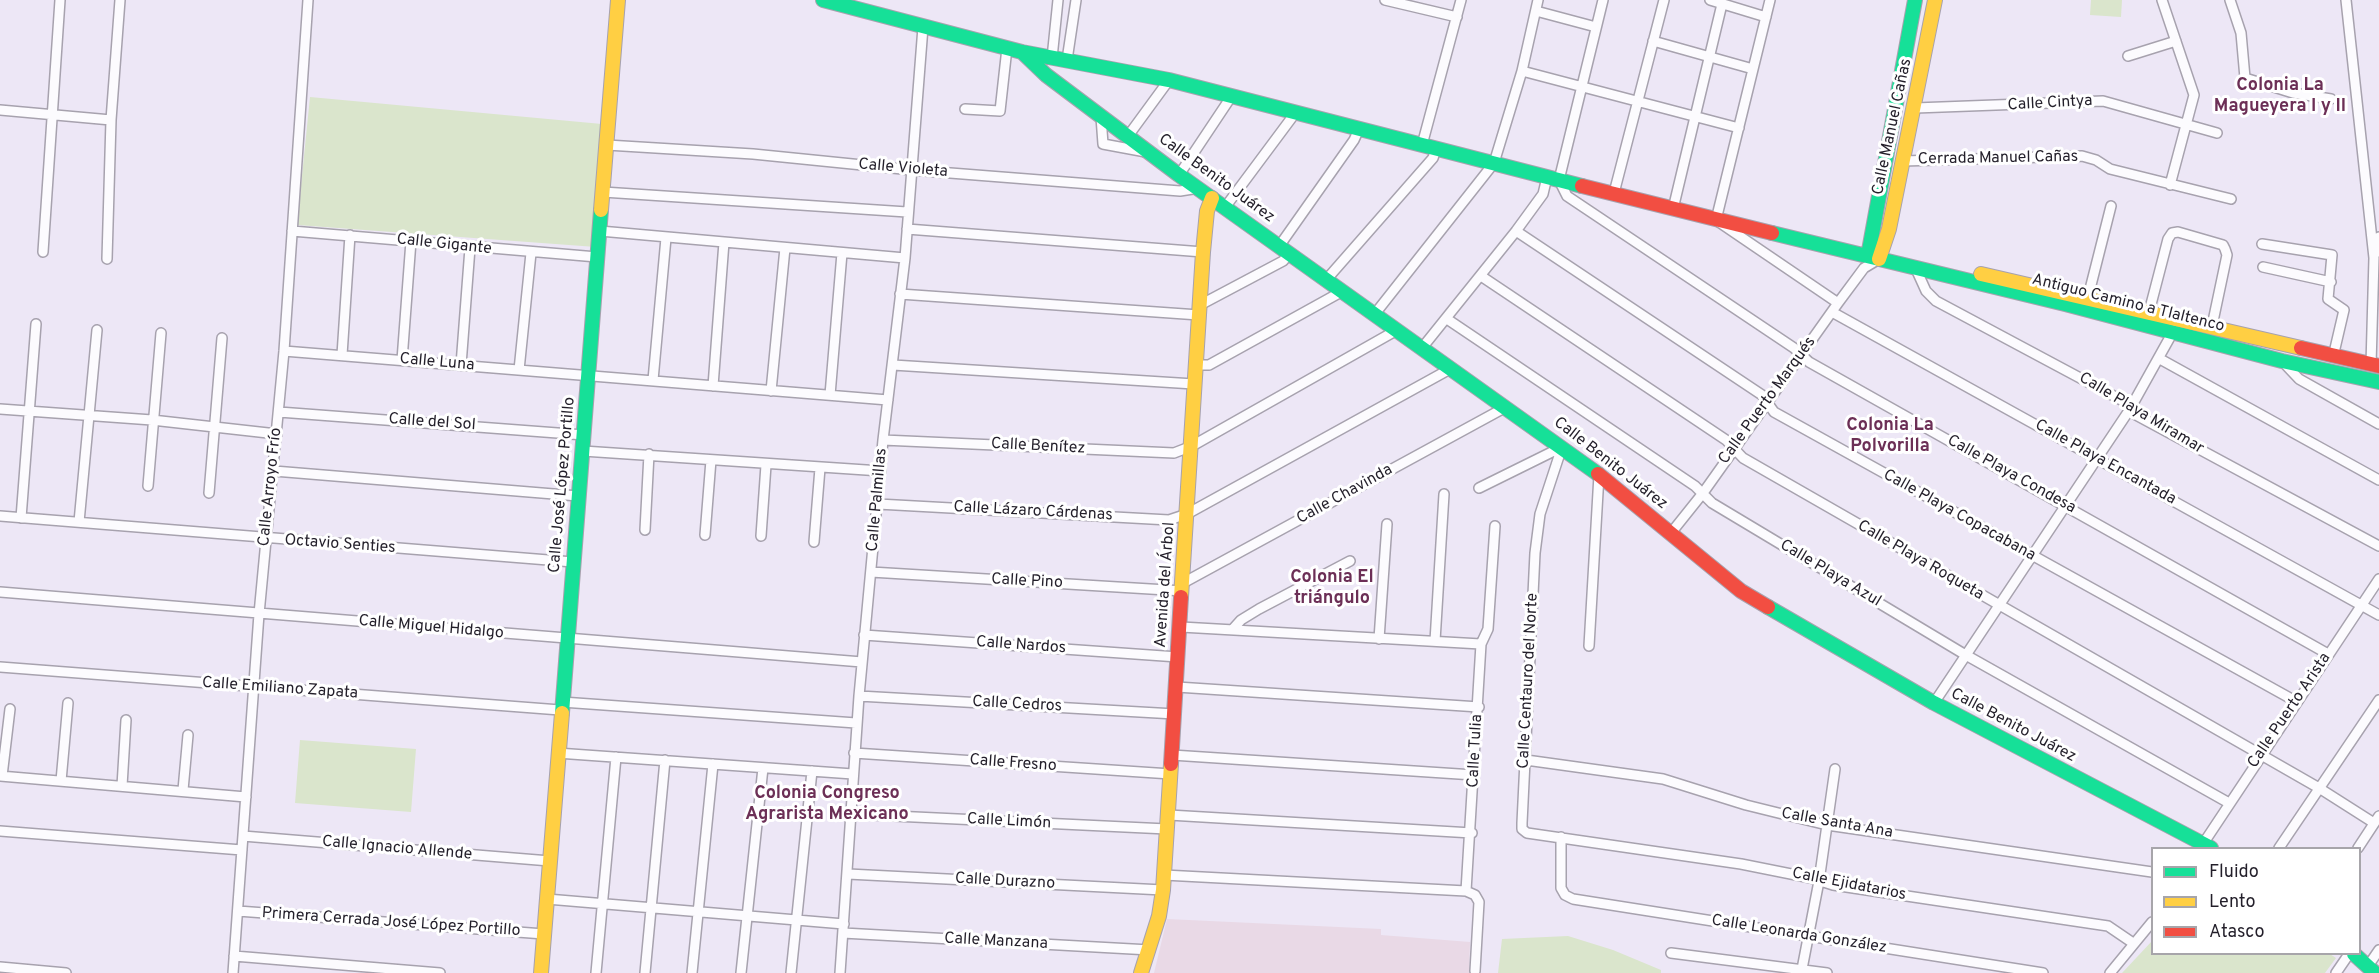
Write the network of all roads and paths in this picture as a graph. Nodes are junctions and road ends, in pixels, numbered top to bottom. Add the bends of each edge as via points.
1 (60, 0) edge
2 (120, 0) edge
3 (308, 0) edge
4 (618, 0) edge
5 (823, 0) edge
6 (1058, 0) edge
7 (1076, 0) edge
8 (1384, 0) edge
9 (1461, 0) edge
10 (1538, 0) edge
11 (1603, 0) edge
12 (1664, 0) edge
13 (1710, 0) edge
14 (1770, 0) edge
15 (1916, 0) edge
16 (1935, 0) edge
17 (2162, 0) edge
18 (2230, 0) edge
19 (2346, 0) edge
20 (1737, 3) edge
21 (1722, 4) junction
22 (1536, 11) junction
23 (1457, 17) junction
24 (1766, 17) junction
25 (924, 27) junction
26 (1596, 27) junction
27 (1653, 41) junction
28 (2176, 41) junction
29 (1007, 48) junction
30 (1022, 52) junction
31 (2128, 56) dead end
32 (1709, 57) junction
33 (1052, 58) junction
34 (1067, 60) junction
35 (1753, 69) junction
36 (1522, 71) junction
37 (1169, 80) junction
38 (1581, 86) junction
39 (1231, 96) junction
40 (2331, 99) dead end
41 (1638, 102) junction
42 (1915, 108) junction
43 (965, 109) dead end
44 (0, 110) edge
45 (1296, 112) junction
46 (52, 114) junction
47 (1101, 117) junction
48 (1693, 118) junction
49 (111, 120) junction
50 (2188, 124) junction
51 (1739, 128) junction
52 (1359, 129) junction
53 (2217, 133) dead end
54 (1128, 136) junction
55 (607, 145) junction
56 (1422, 145) junction
57 (1436, 148) junction
58 (1151, 153) junction
59 (1902, 161) junction
60 (1494, 163) junction
61 (912, 170) junction
62 (1179, 175) junction
63 (1553, 178) junction
64 (2170, 185) junction
65 (1199, 188) junction
66 (603, 192) junction
67 (1614, 193) junction
68 (1212, 198) junction
69 (2231, 199) dead end
70 (2111, 206) dead end
71 (1226, 207) junction
72 (1673, 209) junction
73 (907, 212) junction
74 (1716, 220) junction
75 (907, 230) junction
76 (292, 231) junction
77 (600, 231) junction
78 (1516, 231) junction
79 (350, 235) junction
80 (2379, 237) edge
81 (666, 238) junction
82 (411, 241) junction
83 (724, 242) junction
84 (2262, 244) dead end
85 (470, 248) junction
86 (785, 249) junction
87 (1285, 250) junction
88 (43, 252) dead end
89 (1203, 252) junction
90 (531, 253) junction
91 (842, 253) junction
92 (597, 257) junction
93 (1873, 257) junction
94 (905, 258) junction
95 (2374, 258) junction
96 (107, 259) dead end
97 (2263, 267) dead end
98 (1917, 269) junction
99 (1480, 276) junction
100 (1977, 278) junction
101 (1326, 280) junction
102 (2331, 282) junction
103 (1341, 292) junction
104 (900, 294) junction
105 (2088, 297) junction
106 (2066, 299) junction
107 (1838, 303) junction
108 (1200, 310) junction
109 (1832, 312) junction
110 (2149, 312) junction
111 (1374, 315) junction
112 (2179, 318) junction
113 (1447, 319) junction
114 (36, 324) dead end
115 (2212, 326) junction
116 (97, 330) dead end
117 (1396, 330) junction
118 (2174, 332) junction
119 (161, 333) dead end
120 (222, 338) dead end
121 (1422, 348) junction
122 (284, 351) junction
123 (342, 355) junction
124 (1801, 356) junction
125 (2333, 357) junction
126 (2160, 359) junction
127 (402, 360) junction
128 (2282, 361) junction
129 (461, 364) junction
130 (893, 365) junction
131 (1196, 365) junction
132 (2375, 365) edge
133 (1450, 369) junction
134 (519, 370) junction
135 (590, 377) junction
136 (653, 380) junction
137 (2379, 382) edge
138 (1194, 384) junction
139 (713, 386) junction
140 (771, 391) junction
141 (830, 394) junction
142 (888, 400) junction
143 (1767, 404) junction
144 (1506, 407) junction
145 (0, 409) edge
146 (2130, 409) junction
147 (28, 411) junction
148 (279, 412) junction
149 (89, 417) junction
150 (152, 420) junction
151 (2379, 424) edge
152 (214, 428) junction
153 (277, 434) junction
154 (584, 435) junction
155 (883, 440) junction
156 (1192, 446) junction
157 (1562, 447) junction
158 (1733, 450) junction
159 (583, 451) junction
160 (649, 454) junction
161 (2097, 459) junction
162 (711, 460) junction
163 (766, 465) junction
164 (820, 468) junction
165 (274, 471) junction
166 (880, 471) junction
167 (1599, 475) junction
168 (2379, 480) edge
169 (148, 486) dead end
170 (1479, 489) dead end
171 (209, 493) dead end
172 (1703, 493) junction
173 (1444, 494) dead end
174 (578, 496) junction
175 (878, 504) junction
176 (2066, 505) junction
177 (1187, 514) junction
178 (0, 516) edge
179 (21, 518) junction
180 (79, 522) junction
181 (1387, 525) dead end
182 (1495, 526) dead end
183 (645, 530) dead end
184 (1671, 533) junction
185 (705, 535) dead end
186 (761, 536) dead end
187 (266, 539) junction
188 (814, 542) dead end
189 (2379, 546) edge
190 (2032, 557) junction
191 (1350, 561) dead end
192 (573, 562) junction
193 (871, 572) junction
194 (2379, 579) edge
195 (1183, 587) junction
196 (0, 592) edge
197 (2362, 605) junction
198 (1997, 606) junction
199 (259, 614) junction
200 (2379, 615) edge
201 (1181, 627) junction
202 (1232, 630) junction
203 (864, 635) junction
204 (567, 639) junction
205 (1379, 639) junction
206 (1435, 641) junction
207 (1480, 644) junction
208 (1589, 646) dead end
209 (1964, 654) junction
210 (2328, 654) junction
211 (1178, 657) junction
212 (862, 662) junction
213 (0, 667) edge
214 (254, 687) junction
215 (1177, 687) junction
216 (859, 696) junction
217 (2379, 700) edge
218 (2297, 702) junction
219 (68, 703) dead end
220 (1934, 703) junction
221 (561, 706) junction
222 (1479, 707) junction
223 (10, 709) dead end
224 (1174, 714) junction
225 (126, 720) dead end
226 (856, 723) junction
227 (188, 735) dead end
228 (557, 753) junction
229 (854, 753) junction
230 (2260, 754) junction
231 (1172, 755) junction
232 (616, 757) junction
233 (665, 760) junction
234 (1526, 760) junction
235 (713, 764) junction
236 (763, 768) junction
237 (1835, 769) dead end
238 (812, 771) junction
239 (853, 774) junction
240 (1171, 774) junction
241 (1474, 775) junction
242 (1, 776) edge
243 (61, 780) junction
244 (122, 786) junction
245 (2319, 788) junction
246 (183, 790) junction
247 (246, 797) junction
248 (2229, 803) junction
249 (852, 814) junction
250 (1169, 815) junction
251 (2377, 820) edge
252 (1827, 825) junction
253 (1167, 829) junction
254 (0, 831) edge
255 (1472, 833) junction
256 (243, 836) junction
257 (1561, 837) junction
258 (2207, 846) edge
259 (2280, 847) edge
260 (2359, 847) edge
261 (242, 849) junction
262 (550, 861) junction
263 (2151, 872) edge
264 (848, 874) junction
265 (1164, 875) junction
266 (1819, 881) junction
267 (1163, 890) junction
268 (1466, 891) junction
269 (547, 900) junction
270 (604, 904) junction
271 (652, 907) junction
272 (237, 911) junction
273 (698, 912) junction
274 (749, 916) junction
275 (796, 921) junction
276 (2151, 923) edge
277 (843, 929) junction
278 (544, 934) junction
279 (1809, 937) junction
280 (2133, 943) junction
281 (1150, 950) junction
282 (2379, 950) edge
283 (1671, 953) dead end
284 (2350, 955) edge
285 (2352, 955) edge
286 (234, 956) junction
287 (0, 967) edge
288 (1760, 969) edge
289 (1802, 969) junction
290 (2372, 970) edge
291 (1474, 971) dead end
292 (43, 972) edge
293 (66, 973) edge
294 (233, 973) edge
295 (440, 973) edge
296 (541, 973) edge
297 (596, 973) edge
298 (645, 973) edge
299 (692, 973) edge
300 (741, 973) edge
301 (791, 973) edge
302 (840, 973) edge
303 (1141, 973) edge
304 (1827, 973) edge
305 (2043, 973) edge
306 (2110, 973) edge
307 (2336, 973) edge

1 - 46 street
2 - 49 street
3 - 76 street, Calle Arroyo Frío
4 - 55 street, Calle José López Portillo
5 - 25 street, Calle Benito Juárez
6 - 33 street
7 - 34 street
8 - 23 street
9 - 23 street
10 - 22 street
11 - 26 street
12 - 27 street
13 - 21 street
14 - 24 street
15 - 93 street, Calle Manuel Cañas
16 - 42 street, Calle Manuel Cañas
17 - 28 street
18 - 40 street via 2241,33 2245,78 2293,93
19 - 95 street
20 - 21 street
20 - 24 street
21 - 32 street
22 - 26 street
22 - 36 street
23 - 56 street
24 - 35 street
25 - 29 street, Calle Benito Juárez
25 - 61 street, Calle Palmillas
26 - 38 street
27 - 32 street
27 - 41 street
28 - 31 street
28 - 50 street via 2193,85
29 - 30 street, Calle Benito Juárez
29 - 43 street via 1000,111
30 - 33 street, Calle Benito Juárez
30 - 47 street, Calle Benito Juárez
32 - 35 street
32 - 48 street
33 - 34 street, Calle Benito Juárez
34 - 37 street, Calle Benito Juárez
35 - 51 street
36 - 38 street
36 - 60 street
37 - 39 street, Calle Benito Juárez
37 - 54 street
38 - 41 street
38 - 63 street
39 - 45 street, Calle Benito Juárez
39 - 62 street
41 - 48 street
41 - 67 street
42 - 50 street, Calle Cintya via 2103,101
42 - 59 street, Calle Manuel Cañas
44 - 46 street
45 - 52 street, Calle Benito Juárez
45 - 71 street
46 - 49 street
46 - 88 street
47 - 54 street, Calle Benito Juárez
47 - 58 street via 1103,144
48 - 51 street
48 - 72 street
49 - 96 street
50 - 53 street, Calle Cintya
50 - 64 street
51 - 74 street
52 - 56 street, Calle Benito Juárez
52 - 87 street
54 - 58 street, Calle Benito Juárez
55 - 61 street, Calle Violeta
55 - 66 street, Calle José López Portillo
56 - 57 street, Calle Benito Juárez
57 - 60 street, Calle Benito Juárez
57 - 101 street via 1433,158
58 - 62 street, Calle Benito Juárez
59 - 64 street, Cerrada Manuel Cañas via 2082,156 2110,169
59 - 93 street, Calle Manuel Cañas
60 - 63 street, Calle Benito Juárez
60 - 111 street
61 - 65 street, Calle Violeta via 1180,191
61 - 73 street, Calle Palmillas
62 - 65 street, Calle Benito Juárez
63 - 67 street, Calle Benito Juárez
63 - 78 street
63 - 124 street, Calle Playa Condesa via 1577,204
64 - 69 street, Cerrada Manuel Cañas
65 - 68 street, Calle Benito Juárez
66 - 73 street
66 - 77 street, Calle José López Portillo
67 - 72 street, Calle Benito Juárez
68 - 71 street, Calle Benito Juárez
68 - 89 street, Avenida del Árbol
70 - 105 street
71 - 87 street, Calle Benito Juárez
72 - 74 street, Calle Benito Juárez
73 - 75 street, Calle Palmillas
74 - 93 street, Calle Benito Juárez
74 - 107 street
75 - 89 street
75 - 94 street, Calle Palmillas
76 - 79 street, Calle Gigante
76 - 122 street, Calle Arroyo Frío
77 - 81 street
77 - 92 street, Calle José López Portillo
78 - 99 street
78 - 143 street, Calle Playa Copacabana via 1762,395
79 - 82 street, Calle Gigante
79 - 123 street
80 - 95 street
81 - 83 street
81 - 136 street
82 - 85 street, Calle Gigante
82 - 127 street
83 - 86 street
83 - 139 street
84 - 102 street via 2329,253 2333,258
85 - 90 street, Calle Gigante
85 - 129 street
86 - 91 street
86 - 140 street
87 - 101 street, Calle Benito Juárez
87 - 108 street via 1283,261
89 - 108 street, Avenida del Árbol
90 - 92 street, Calle Gigante
90 - 134 street
91 - 94 street
91 - 141 street
92 - 135 street, Calle José López Portillo
93 - 98 street, Antiguo Camino a Tlaltenco
93 - 100 street
93 - 107 street, Calle Puerto Marqués
94 - 104 street, Calle Palmillas
95 - 132 street
97 - 102 street
98 - 100 street, Antiguo Camino a Tlaltenco
98 - 146 street, Calle Playa Miramar via 1926,291 1936,302 2125,402
99 - 113 street
99 - 158 street, Calle Playa Roqueta via 1726,440
100 - 106 street, Antiguo Camino a Tlaltenco
101 - 103 street, Calle Benito Juárez
102 - 125 street via 2328,299 2344,310
103 - 111 street, Calle Benito Juárez
103 - 131 street via 1209,365
104 - 108 street
104 - 130 street, Calle Palmillas
105 - 106 street
105 - 110 street
106 - 118 street, Antiguo Camino a Tlaltenco
107 - 109 street, Calle Puerto Marqués
108 - 131 street, Avenida del Árbol
109 - 124 street, Calle Puerto Marqués
109 - 161 street, Calle Playa Encantada
110 - 112 street
110 - 115 street via 2168,239 2178,232 2223,245 2225,249
111 - 117 street, Calle Benito Juárez
112 - 115 street
112 - 118 street
113 - 121 street
113 - 172 street, Calle Playa Azul
114 - 147 street
115 - 125 street
116 - 149 street
117 - 121 street, Calle Benito Juárez
117 - 156 street, Calle Benítez
118 - 126 street
118 - 128 street, Antiguo Camino a Tlaltenco
119 - 150 street
120 - 152 street
121 - 133 street, Calle Benito Juárez
122 - 123 street, Calle Luna
122 - 148 street, Calle Arroyo Frío
123 - 127 street, Calle Luna
124 - 143 street, Calle Puerto Marqués
124 - 176 street, Calle Playa Condesa
125 - 132 street
126 - 146 street
126 - 168 street
127 - 129 street, Calle Luna
128 - 137 street, Antiguo Camino a Tlaltenco
128 - 151 street via 2299,379
129 - 134 street, Calle Luna
130 - 138 street
130 - 142 street, Calle Palmillas
131 - 138 street, Avenida del Árbol
133 - 144 street, Calle Benito Juárez
133 - 177 street, Calle Lázaro Cárdenas
134 - 135 street, Calle Luna
135 - 136 street, Calle Luna
135 - 154 street, Calle José López Portillo
136 - 139 street, Calle Luna
138 - 156 street, Avenida del Árbol
139 - 140 street, Calle Luna
140 - 141 street, Calle Luna
141 - 142 street, Calle Luna
142 - 155 street, Calle Palmillas
143 - 158 street, Calle Puerto Marqués
143 - 190 street, Calle Playa Copacabana via 1774,412
144 - 157 street, Calle Benito Juárez
144 - 195 street, Calle Chavinda
145 - 147 street
146 - 161 street
146 - 189 street, Calle Playa Miramar
147 - 149 street
147 - 179 street
148 - 153 street, Calle Arroyo Frío
148 - 154 street, Calle del Sol
149 - 150 street
149 - 180 street
150 - 152 street
150 - 169 street
152 - 153 street
152 - 171 street
153 - 165 street, Calle Arroyo Frío
154 - 159 street, Calle José López Portillo
155 - 156 street, Calle Benítez via 1174,453
155 - 166 street, Calle Palmillas
156 - 177 street, Avenida del Árbol
157 - 167 street, Calle Benito Juárez
157 - 170 street
157 - 234 street, Calle Centauro del Norte via 1540,514 1534,553
158 - 172 street, Calle Puerto Marqués
158 - 198 street, Calle Playa Roqueta
159 - 160 street
159 - 174 street, Calle José López Portillo
160 - 162 street
160 - 183 street
161 - 176 street
161 - 197 street, Calle Playa Encantada
162 - 163 street
162 - 185 street
163 - 164 street
163 - 186 street
164 - 166 street
164 - 188 street
165 - 174 street
165 - 187 street, Calle Arroyo Frío
166 - 175 street, Calle Palmillas
167 - 184 street, Calle Benito Juárez
167 - 208 street
172 - 184 street, Calle Puerto Marqués
172 - 209 street, Calle Playa Azul via 1712,503
173 - 206 street
174 - 192 street, Calle José López Portillo
175 - 177 street, Calle Lázaro Cárdenas via 1169,520
175 - 193 street, Calle Palmillas
176 - 190 street
176 - 210 street, Calle Playa Condesa
177 - 195 street, Avenida del Árbol
178 - 179 street, Octavio Senties
179 - 180 street, Octavio Senties
180 - 187 street, Octavio Senties
181 - 205 street
182 - 207 street, Calle Tulia via 1488,628
184 - 220 street, Calle Benito Juárez via 1741,591
187 - 192 street, Octavio Senties
187 - 199 street, Calle Arroyo Frío
190 - 198 street
190 - 218 street, Calle Playa Copacabana
191 - 202 street via 1250,614
192 - 204 street, Calle José López Portillo
193 - 195 street, Calle Pino
193 - 203 street, Calle Palmillas
194 - 197 street, Calle Puerto Arista
195 - 201 street, Avenida del Árbol
196 - 199 street, Calle Miguel Hidalgo
197 - 200 street, Calle Playa Encantada
197 - 210 street, Calle Puerto Arista
198 - 209 street
198 - 230 street, Calle Playa Roqueta
199 - 204 street, Calle Miguel Hidalgo
199 - 214 street, Calle Arroyo Frío
201 - 202 street
201 - 211 street, Avenida del Árbol
202 - 205 street
203 - 211 street, Calle Nardos
203 - 212 street, Calle Palmillas
204 - 212 street, Calle Miguel Hidalgo
204 - 221 street, Calle José López Portillo
205 - 206 street
206 - 207 street
207 - 222 street, Calle Tulia
209 - 220 street
209 - 248 street, Calle Playa Azul
210 - 218 street, Calle Puerto Arista
211 - 215 street, Avenida del Árbol
212 - 216 street, Calle Palmillas
213 - 214 street, Calle Emiliano Zapata
214 - 221 street, Calle Emiliano Zapata
214 - 247 street, Calle Arroyo Frío
215 - 222 street
215 - 224 street, Avenida del Árbol
216 - 224 street, Calle Cedros
216 - 226 street, Calle Palmillas
217 - 245 street
218 - 230 street, Calle Puerto Arista
219 - 243 street
220 - 258 street, Calle Benito Juárez
221 - 226 street, Calle Emiliano Zapata
221 - 228 street, Calle José López Portillo
222 - 241 street, Calle Tulia
223 - 242 street
224 - 231 street, Avenida del Árbol
225 - 244 street
226 - 229 street, Calle Palmillas
227 - 246 street
228 - 232 street
228 - 262 street, Calle José López Portillo
229 - 239 street, Calle Palmillas
229 - 240 street, Calle Fresno
230 - 245 street, Calle Playa Roqueta
230 - 248 street, Calle Puerto Arista
231 - 240 street, Avenida del Árbol
231 - 241 street
232 - 233 street
232 - 270 street
233 - 235 street
233 - 271 street
234 - 252 street, Calle Santa Ana via 1663,779
234 - 257 street, Calle Centauro del Norte via 1522,829
235 - 236 street
235 - 273 street
236 - 238 street
236 - 274 street
237 - 252 street
238 - 239 street
238 - 275 street
239 - 249 street, Calle Palmillas
240 - 250 street, Avenida del Árbol
241 - 255 street, Calle Tulia
242 - 243 street
243 - 244 street
244 - 246 street
245 - 251 street, Calle Playa Roqueta
245 - 259 street
246 - 247 street
247 - 256 street, Calle Arroyo Frío
248 - 258 street, Calle Puerto Arista
249 - 253 street, Calle Limón
249 - 264 street, Calle Palmillas
250 - 253 street, Avenida del Árbol
250 - 255 street
251 - 260 street
252 - 263 street, Calle Santa Ana
252 - 266 street
253 - 265 street, Avenida del Árbol
254 - 261 street
255 - 268 street, Calle Tulia
256 - 261 street, Calle Arroyo Frío
256 - 262 street, Calle Ignacio Allende
257 - 266 street, Calle Ejidatarios via 1741,864
257 - 279 street, Calle Leonarda González via 1561,888 1573,899
261 - 272 street, Calle Arroyo Frío
262 - 269 street, Calle José López Portillo
264 - 267 street, Calle Durazno
264 - 277 street, Calle Palmillas
265 - 267 street, Avenida del Árbol
265 - 268 street
266 - 279 street
266 - 280 street, Calle Ejidatarios via 2108,926
267 - 281 street, Avenida del Árbol
268 - 291 street via 1479,902
269 - 270 street, Calle Manzana
269 - 278 street, Calle José López Portillo
270 - 271 street, Calle Manzana
270 - 297 street
271 - 273 street, Calle Manzana
271 - 298 street
272 - 278 street, Primera Cerrada José López Portillo
272 - 286 street, Calle Arroyo Frío
273 - 274 street, Calle Manzana
273 - 299 street
274 - 275 street, Calle Manzana
274 - 300 street
275 - 277 street, Calle Manzana
275 - 301 street
276 - 280 street
277 - 281 street, Calle Manzana
277 - 302 street, Calle Palmillas
278 - 296 street, Calle José López Portillo
279 - 289 street
279 - 305 street, Calle Leonarda González
280 - 306 street
281 - 303 street, Avenida del Árbol
282 - 290 street
283 - 288 street
284 - 307 street
285 - 290 street
286 - 294 street, Calle Arroyo Frío
286 - 295 street
287 - 292 street
288 - 289 street
289 - 304 street
292 - 293 street

